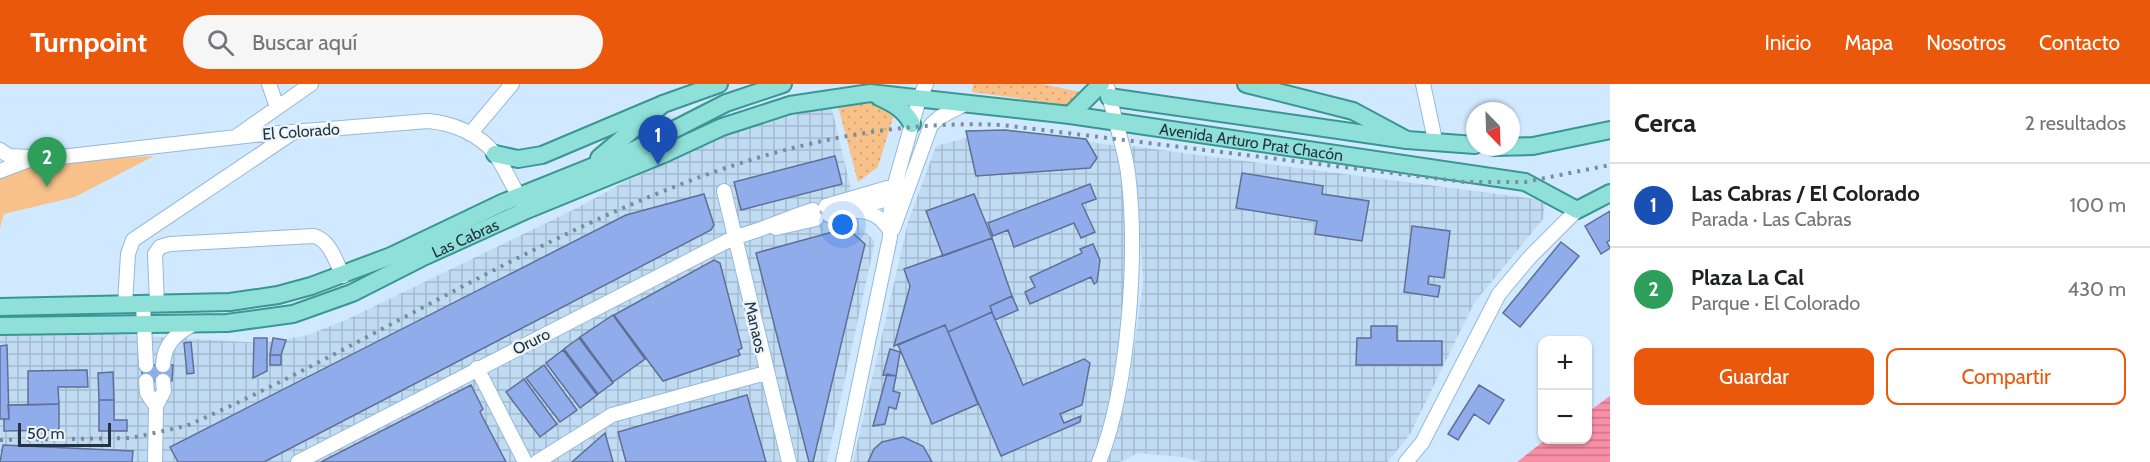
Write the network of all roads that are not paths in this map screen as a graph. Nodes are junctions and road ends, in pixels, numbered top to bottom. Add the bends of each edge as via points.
1 (269, 84) edge
2 (311, 84) edge
3 (512, 84) edge
4 (719, 84) edge
5 (783, 84) edge
6 (1246, 84) edge
7 (1423, 84) edge
8 (1106, 88) edge
9 (922, 91) edge
10 (870, 93) junction
11 (967, 103) junction
12 (663, 104) junction
13 (277, 107) junction
14 (1070, 115) junction
15 (1114, 122) junction
16 (912, 124) junction
17 (1610, 130) edge
18 (293, 132) junction
19 (470, 134) junction
20 (236, 137) junction
21 (1407, 140) junction
22 (1435, 140) junction
23 (1466, 144) edge
24 (1520, 146) edge
25 (0, 150) edge
26 (495, 154) junction
27 (34, 158) junction
28 (588, 168) junction
29 (0, 171) edge
30 (724, 191) dead end
31 (893, 192) junction
32 (908, 193) junction
33 (1610, 193) edge
34 (524, 202) junction
35 (1577, 210) junction
36 (844, 211) junction
37 (821, 212) junction
38 (890, 233) junction
39 (735, 237) junction
40 (343, 276) junction
41 (150, 303) junction
42 (125, 304) junction
43 (0, 307) edge
44 (144, 324) junction
45 (194, 324) junction
46 (0, 326) edge
47 (146, 365) dead end
48 (163, 365) dead end
49 (477, 368) junction
50 (766, 373) junction
51 (146, 381) dead end
52 (163, 381) dead end
53 (156, 406) junction
54 (155, 462) edge
55 (298, 462) edge
56 (525, 462) edge
57 (537, 462) edge
58 (789, 462) edge
59 (843, 462) edge
60 (1099, 462) edge
61 (1406, 462) edge

1 - 13 street
2 - 13 street
3 - 19 street
4 - 12 main road
5 - 28 main road, Las Cabras via 726,104 634,150
6 - 21 main road via 1353,111
7 - 22 street
8 - 14 main road
8 - 15 street
8 - 21 main road
9 - 10 main road, Las Cabras
9 - 11 main road, Avenida Arturo Prat Chacón
9 - 16 street
10 - 16 main road via 895,104
10 - 34 main road, Las Cabras via 790,105
11 - 14 main road, Avenida Arturo Prat Chacón
11 - 32 street via 931,125
12 - 26 main road via 542,155 518,159
12 - 28 main road
13 - 20 street
14 - 15 main road, Avenida Arturo Prat Chacón
15 - 35 main road, Avenida Arturo Prat Chacón via 1525,182
15 - 60 street via 1128,174 1132,233 1129,300 1116,406
16 - 31 street
17 - 24 main road
18 - 19 street, El Colorado via 428,121 446,123
18 - 20 street, El Colorado
18 - 42 street via 133,240 128,254
19 - 26 street, El Colorado
20 - 27 street, El Colorado
21 - 22 main road
22 - 23 main road
25 - 27 street via 9,156
26 - 34 street, El Colorado
27 - 29 street
28 - 34 main road, Las Cabras
30 - 39 street, Manaos
31 - 32 street, Oruro
31 - 36 street, Oruro
31 - 37 street, Oruro
31 - 38 street
32 - 38 street
33 - 35 main road
34 - 40 main road, Las Cabras
34 - 45 main road, Las Cabras via 352,293 293,314
35 - 61 street via 1499,294 1422,443
36 - 37 street, Oruro
36 - 38 street via 864,210 882,220
37 - 39 street, Oruro via 786,218 768,228
38 - 59 street
39 - 49 street, Oruro
39 - 50 street, Manaos
40 - 41 main road, Las Cabras via 278,295 230,302
40 - 41 street via 322,238 170,244 160,247 155,254
41 - 42 main road, Las Cabras
41 - 44 street
42 - 43 main road, Las Cabras
44 - 45 main road, Las Cabras
44 - 46 main road, Las Cabras
44 - 47 street
45 - 48 street via 167,345
49 - 55 street, Oruro
49 - 56 street
50 - 57 street via 612,415
50 - 58 street, Manaos
51 - 53 street via 147,393
52 - 53 street via 164,391
53 - 54 street

